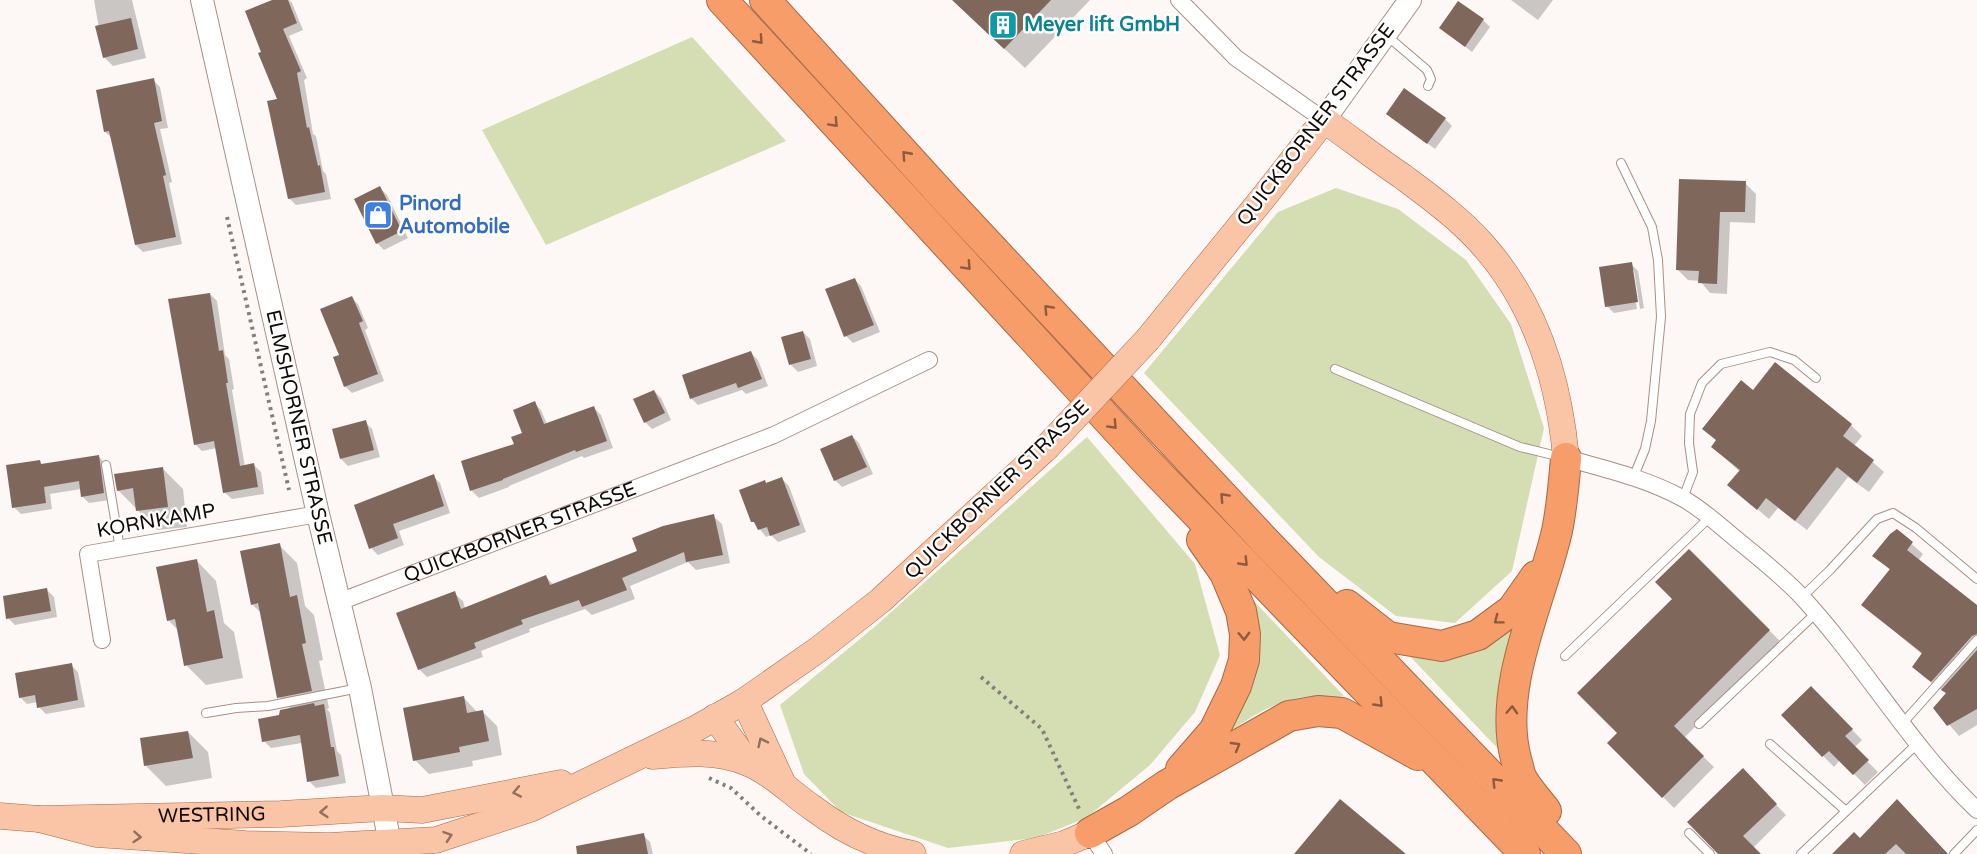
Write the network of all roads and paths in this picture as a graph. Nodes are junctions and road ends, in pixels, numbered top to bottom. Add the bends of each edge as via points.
1 (202, 0) edge
2 (722, 0) edge
3 (765, 0) edge
4 (1179, 0) edge
5 (1410, 0) edge
6 (1385, 34) junction
7 (1428, 86) dead end
8 (1324, 120) junction
9 (1621, 163) dead end
10 (929, 360) dead end
11 (1335, 369) dead end
12 (1816, 378) dead end
13 (1566, 458) junction
14 (1145, 460) junction
15 (106, 465) dead end
16 (1634, 476) junction
17 (1683, 498) junction
18 (318, 514) junction
19 (1710, 517) junction
20 (1264, 540) junction
21 (120, 549) junction
22 (1548, 559) junction
23 (1977, 579) edge
24 (1802, 597) junction
25 (339, 602) junction
26 (1815, 614) junction
27 (102, 640) dead end
28 (1977, 640) edge
29 (1565, 656) dead end
30 (981, 677) dead end
31 (360, 688) junction
32 (743, 702) junction
33 (206, 713) dead end
34 (715, 717) junction
35 (1700, 724) dead end
36 (1902, 724) junction
37 (1770, 744) dead end
38 (1917, 744) junction
39 (638, 758) junction
40 (748, 763) junction
41 (1440, 766) junction
42 (595, 777) junction
43 (782, 782) junction
44 (1167, 785) junction
45 (383, 808) junction
46 (1977, 810) edge
47 (1846, 811) junction
48 (0, 816) edge
49 (39, 819) junction
50 (1977, 830) edge
51 (1689, 833) dead end
52 (1097, 844) edge
53 (391, 849) edge
54 (913, 854) edge
55 (1023, 854) edge
56 (1525, 854) edge
57 (1566, 854) edge
58 (1578, 854) edge
59 (1710, 854) edge
60 (1800, 854) edge
61 (1954, 854) edge

1 - 18 street, ELMSHORNER STRASSE
2 -> 14 highway
20 -> 3 highway
4 - 8 street via 1236,58
5 - 6 street, QUICKBORNER STRASSE
6 - 7 lane via 1427,70 1431,79
6 - 8 street, QUICKBORNER STRASSE
8 - 13 main road via 1454,215 1483,244 1509,279 1530,315 1547,358
8 - 32 main road, QUICKBORNER STRASSE, bridge via 1148,339 1046,448 881,600
9 - 16 lane via 1652,228 1661,317 1651,421
10 - 25 street, QUICKBORNER STRASSE via 774,435
11 - 13 lane via 1520,447
12 - 17 lane via 1794,360 1770,352 1721,364 1702,382 1690,414 1693,472
13 - 16 street
13 - 22 highway via 1563,499
14 -> 41 highway
14 -> 44 highway via 1225,573 1241,611 1245,634 1244,660 1236,686 1214,730
15 - 21 lane
16 - 17 street
17 - 19 street
18 - 21 street, KORNKAMP
18 - 25 street, ELMSHORNER STRASSE
19 - 24 street
19 - 29 lane
22 -> 20 highway via 1512,610 1478,635 1442,646 1388,637
57 -> 20 highway
21 - 27 street, KORNKAMP via 88,554
58 -> 22 highway via 1521,777 1511,724 1516,678
23 - 24 lane via 1893,513 1877,519
24 - 26 street
25 - 31 street, ELMSHORNER STRASSE
26 - 35 lane
26 - 36 street
28 - 36 lane
30 - 52 path via 1042,729
31 - 33 lane via 268,706
31 - 45 street, ELMSHORNER STRASSE
32 - 34 main road, QUICKBORNER STRASSE
43 -> 32 main road
34 - 39 main road, QUICKBORNER STRASSE
34 - 40 main road
36 - 38 street
37 - 47 lane
38 - 46 street via 1950,785
38 - 47 lane
39 - 40 main road via 700,752
39 - 42 main road, QUICKBORNER STRASSE
40 - 43 main road
44 -> 41 highway via 1289,716 1317,711 1342,712
41 - 56 highway
42 -> 45 main road, QUICKBORNER STRASSE via 422,810
53 -> 42 main road, QUICKBORNER STRASSE via 436,840 530,809
43 - 54 main road via 846,831 888,849
44 - 52 highway via 1129,811
45 -> 49 main road, WESTRING
45 - 53 street, ELMSHORNER STRASSE
47 - 60 lane
48 - 49 main road, WESTRING
49 -> 53 main road, WESTRING via 96,834
50 - 61 lane
51 - 59 lane
52 - 55 main road via 1064,844

